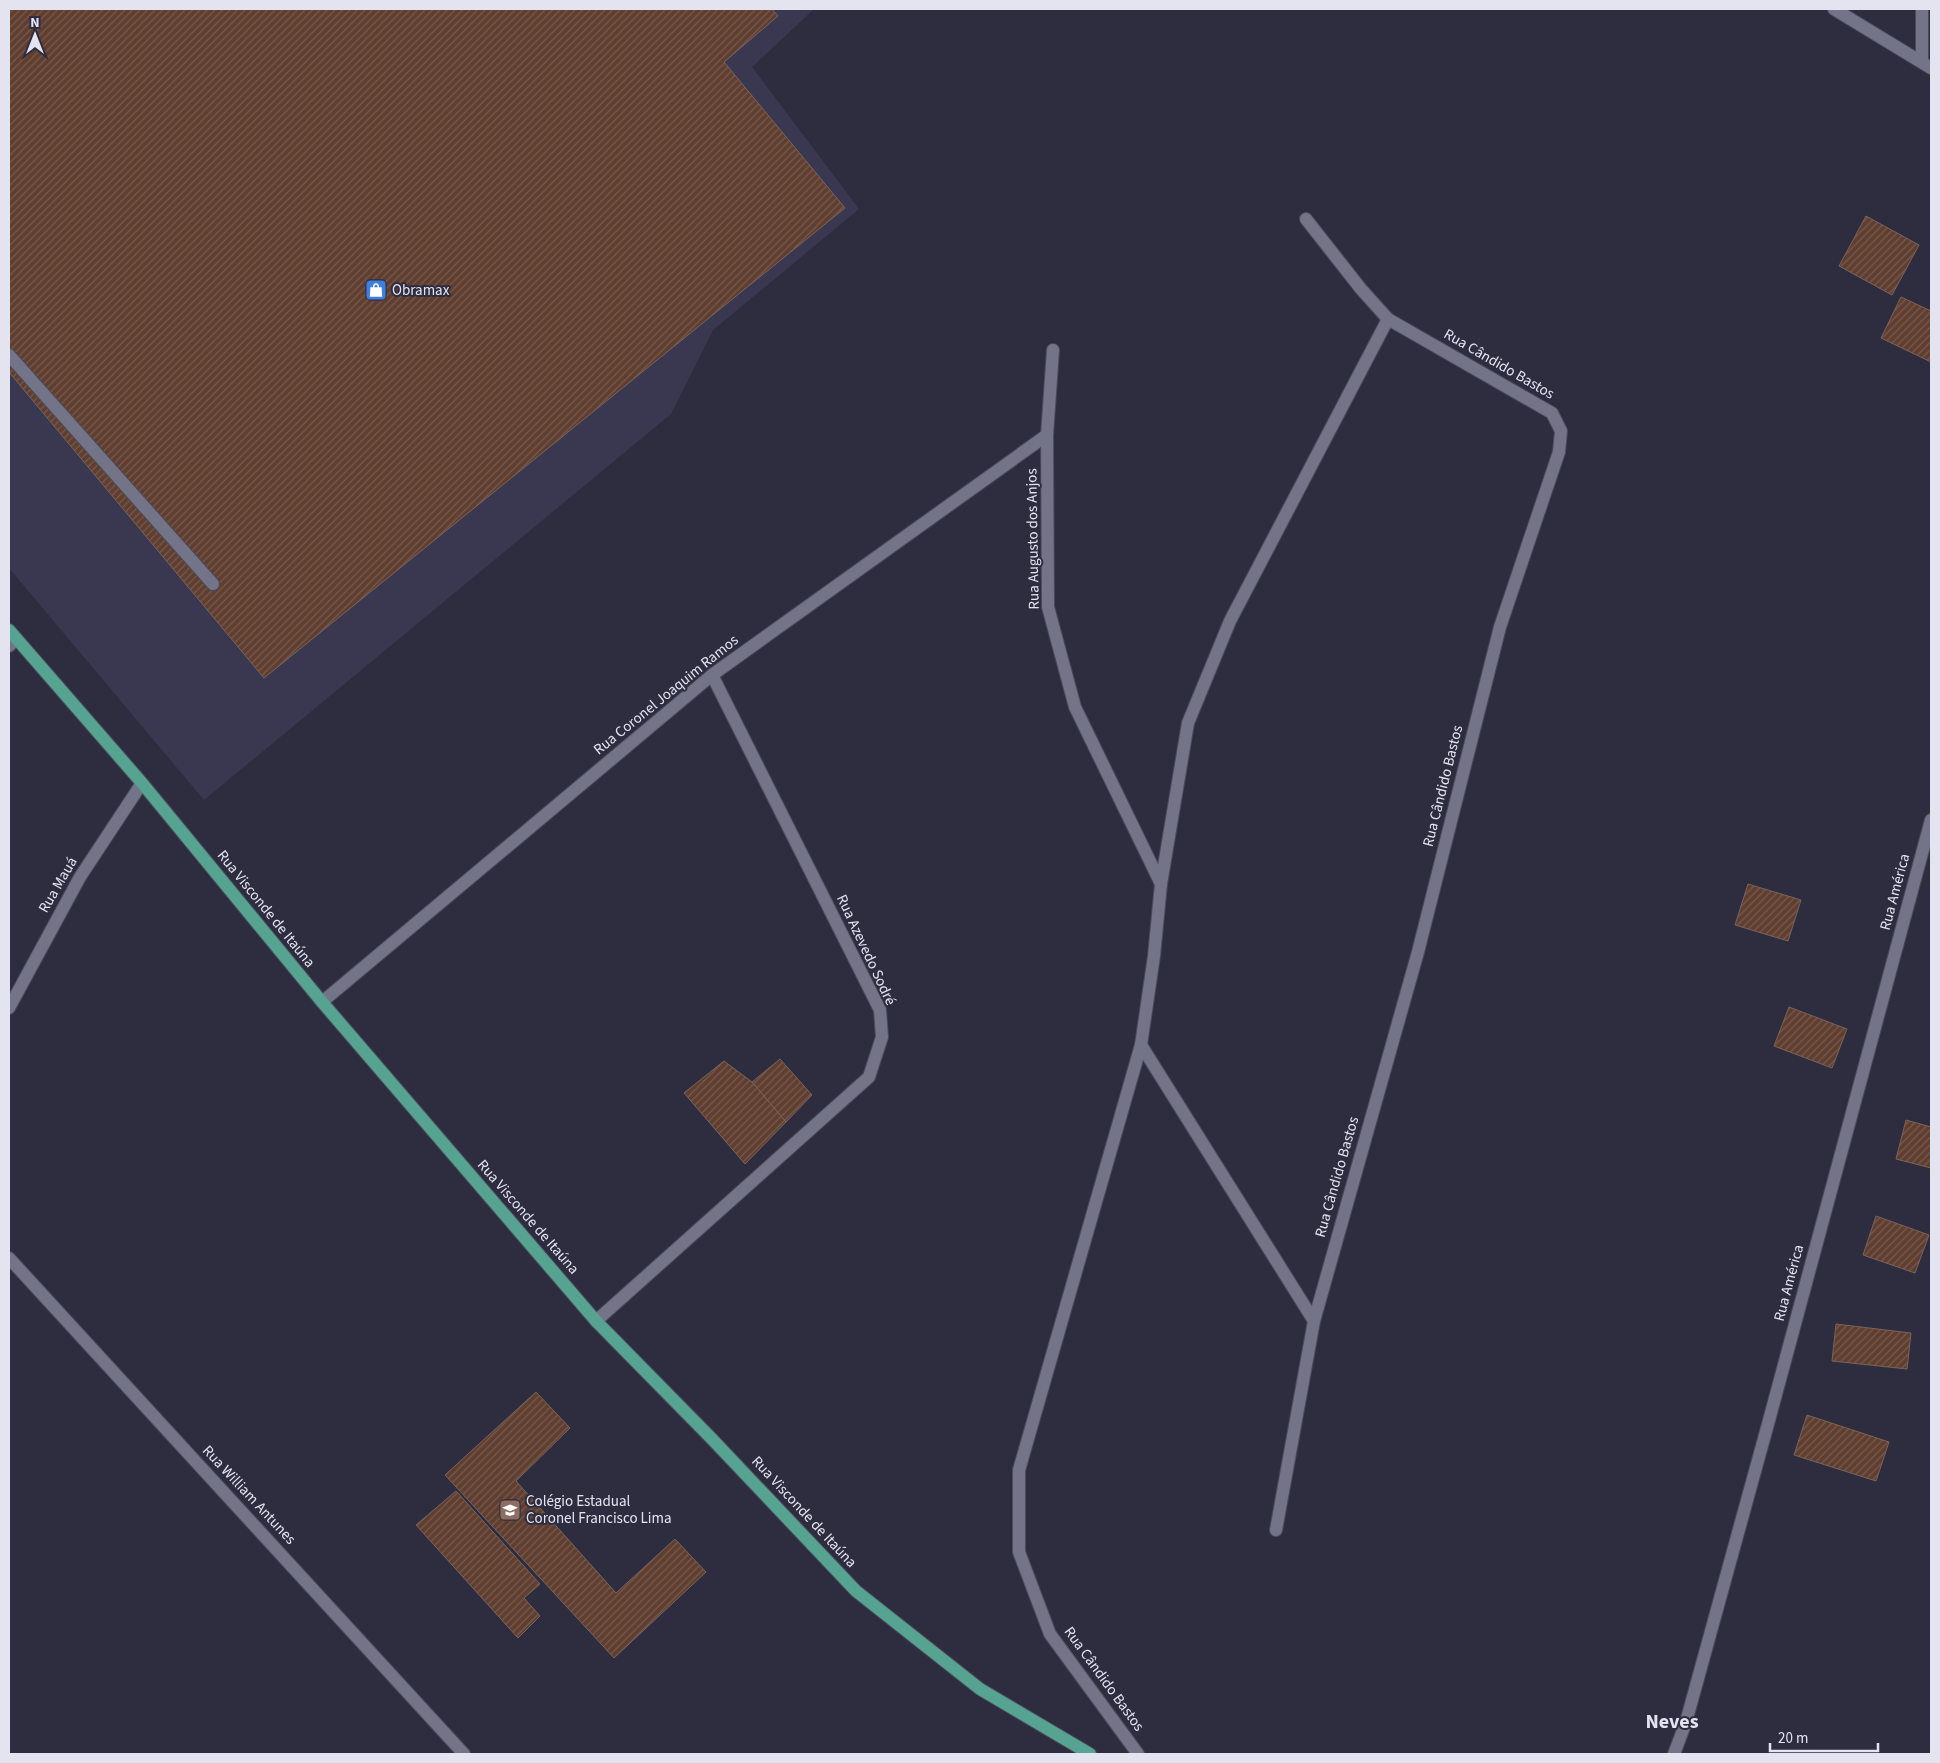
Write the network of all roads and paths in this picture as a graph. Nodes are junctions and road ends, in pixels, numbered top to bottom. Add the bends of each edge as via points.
1 (1834, 9) edge
2 (1922, 9) edge
3 (1927, 65) edge
4 (1306, 219) dead end
5 (1388, 319) junction
6 (1053, 350) dead end
7 (9, 355) edge
8 (1047, 435) junction
9 (213, 584) dead end
10 (11, 638) edge
11 (712, 675) junction
12 (142, 783) junction
13 (1931, 820) edge
14 (1161, 884) junction
15 (322, 1002) junction
16 (9, 1008) edge
17 (1141, 1045) junction
18 (9, 1258) edge
19 (596, 1321) junction
20 (1314, 1321) junction
21 (1276, 1530) dead end
22 (464, 1754) edge
23 (1090, 1754) edge
24 (1138, 1754) edge
25 (1674, 1754) edge

1 - 3 street
2 - 3 street
4 - 5 street
5 - 14 street, Rua Cândido Bastos via 1230,621 1188,723
5 - 20 street, Rua Cândido Bastos via 1552,413 1561,431 1559,452 1500,627 1418,952
6 - 8 street, Rua Augusto dos Anjos
7 - 9 street
8 - 11 street, Rua Coronel Joaquim Ramos
8 - 14 street, Rua Augusto dos Anjos via 1048,607 1075,707
10 - 12 main road, Rua Visconde de Itaúna
11 - 15 street, Rua Coronel Joaquim Ramos
11 - 19 street, Rua Azevedo Sodré via 880,1010 882,1038 869,1077
12 - 15 main road, Rua Visconde de Itaúna
12 - 16 street, Rua Mauá via 80,877
13 - 25 street, Rua América via 1768,1424 1686,1722
14 - 17 street, Rua Cândido Bastos
15 - 19 main road, Rua Visconde de Itaúna
17 - 20 street
17 - 24 street, Rua Cândido Bastos via 1019,1470 1019,1552 1050,1634
18 - 22 street, Rua William Antunes
19 - 23 main road, Rua Visconde de Itaúna via 856,1591 980,1689
20 - 21 street, Rua Cândido Bastos

